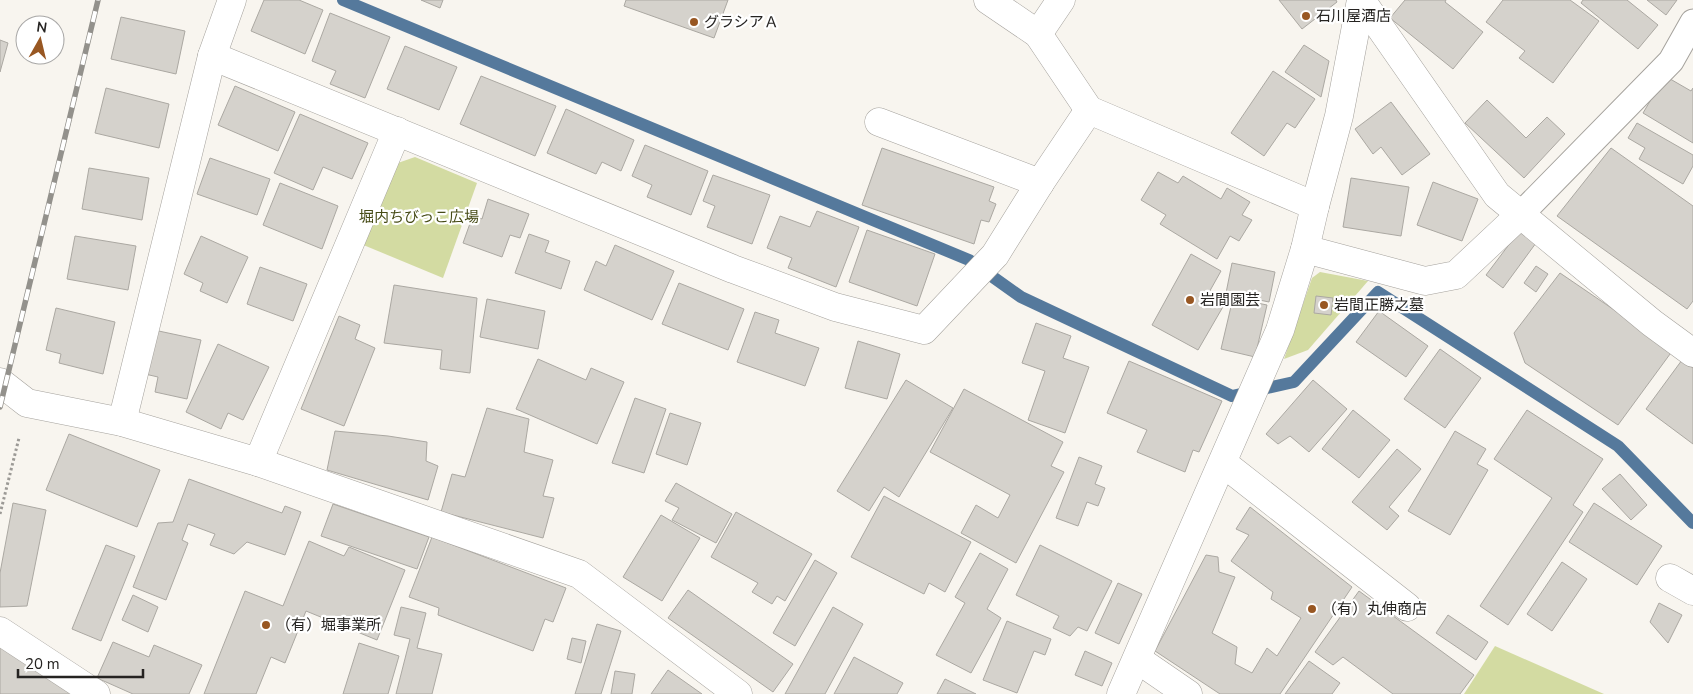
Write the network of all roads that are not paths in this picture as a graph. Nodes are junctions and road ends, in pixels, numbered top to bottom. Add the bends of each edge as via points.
1 (232, 0) edge
2 (988, 0) edge
3 (1061, 0) edge
4 (1361, 0) edge
5 (1693, 22) edge
6 (1038, 34) junction
7 (212, 56) junction
8 (1090, 110) junction
9 (879, 122) dead end
10 (397, 132) junction
11 (1040, 184) junction
12 (1314, 206) junction
13 (1522, 214) junction
14 (1305, 249) junction
15 (1693, 352) edge
16 (0, 382) edge
17 (122, 422) junction
18 (258, 462) junction
19 (1223, 462) junction
20 (1407, 607) dead end
21 (0, 631) edge
22 (1137, 659) junction
23 (96, 694) edge
24 (738, 694) edge
25 (1121, 694) edge
26 (1188, 694) edge

1 - 7 street
2 - 6 street
3 - 6 street
4 - 12 street via 1339,116
4 - 13 street via 1497,195
5 - 13 lane via 1671,61
6 - 8 street
7 - 10 street
7 - 17 street
8 - 11 street
8 - 12 street
9 - 11 street
10 - 11 street via 835,308 924,330 995,255
10 - 18 street
12 - 14 street
13 - 14 street via 1456,275 1425,281
13 - 15 street
14 - 19 street via 1280,330
16 - 17 street via 27,403
17 - 18 street
18 - 24 street via 579,574
19 - 20 street
19 - 22 street
21 - 23 street
22 - 25 street
22 - 26 street

